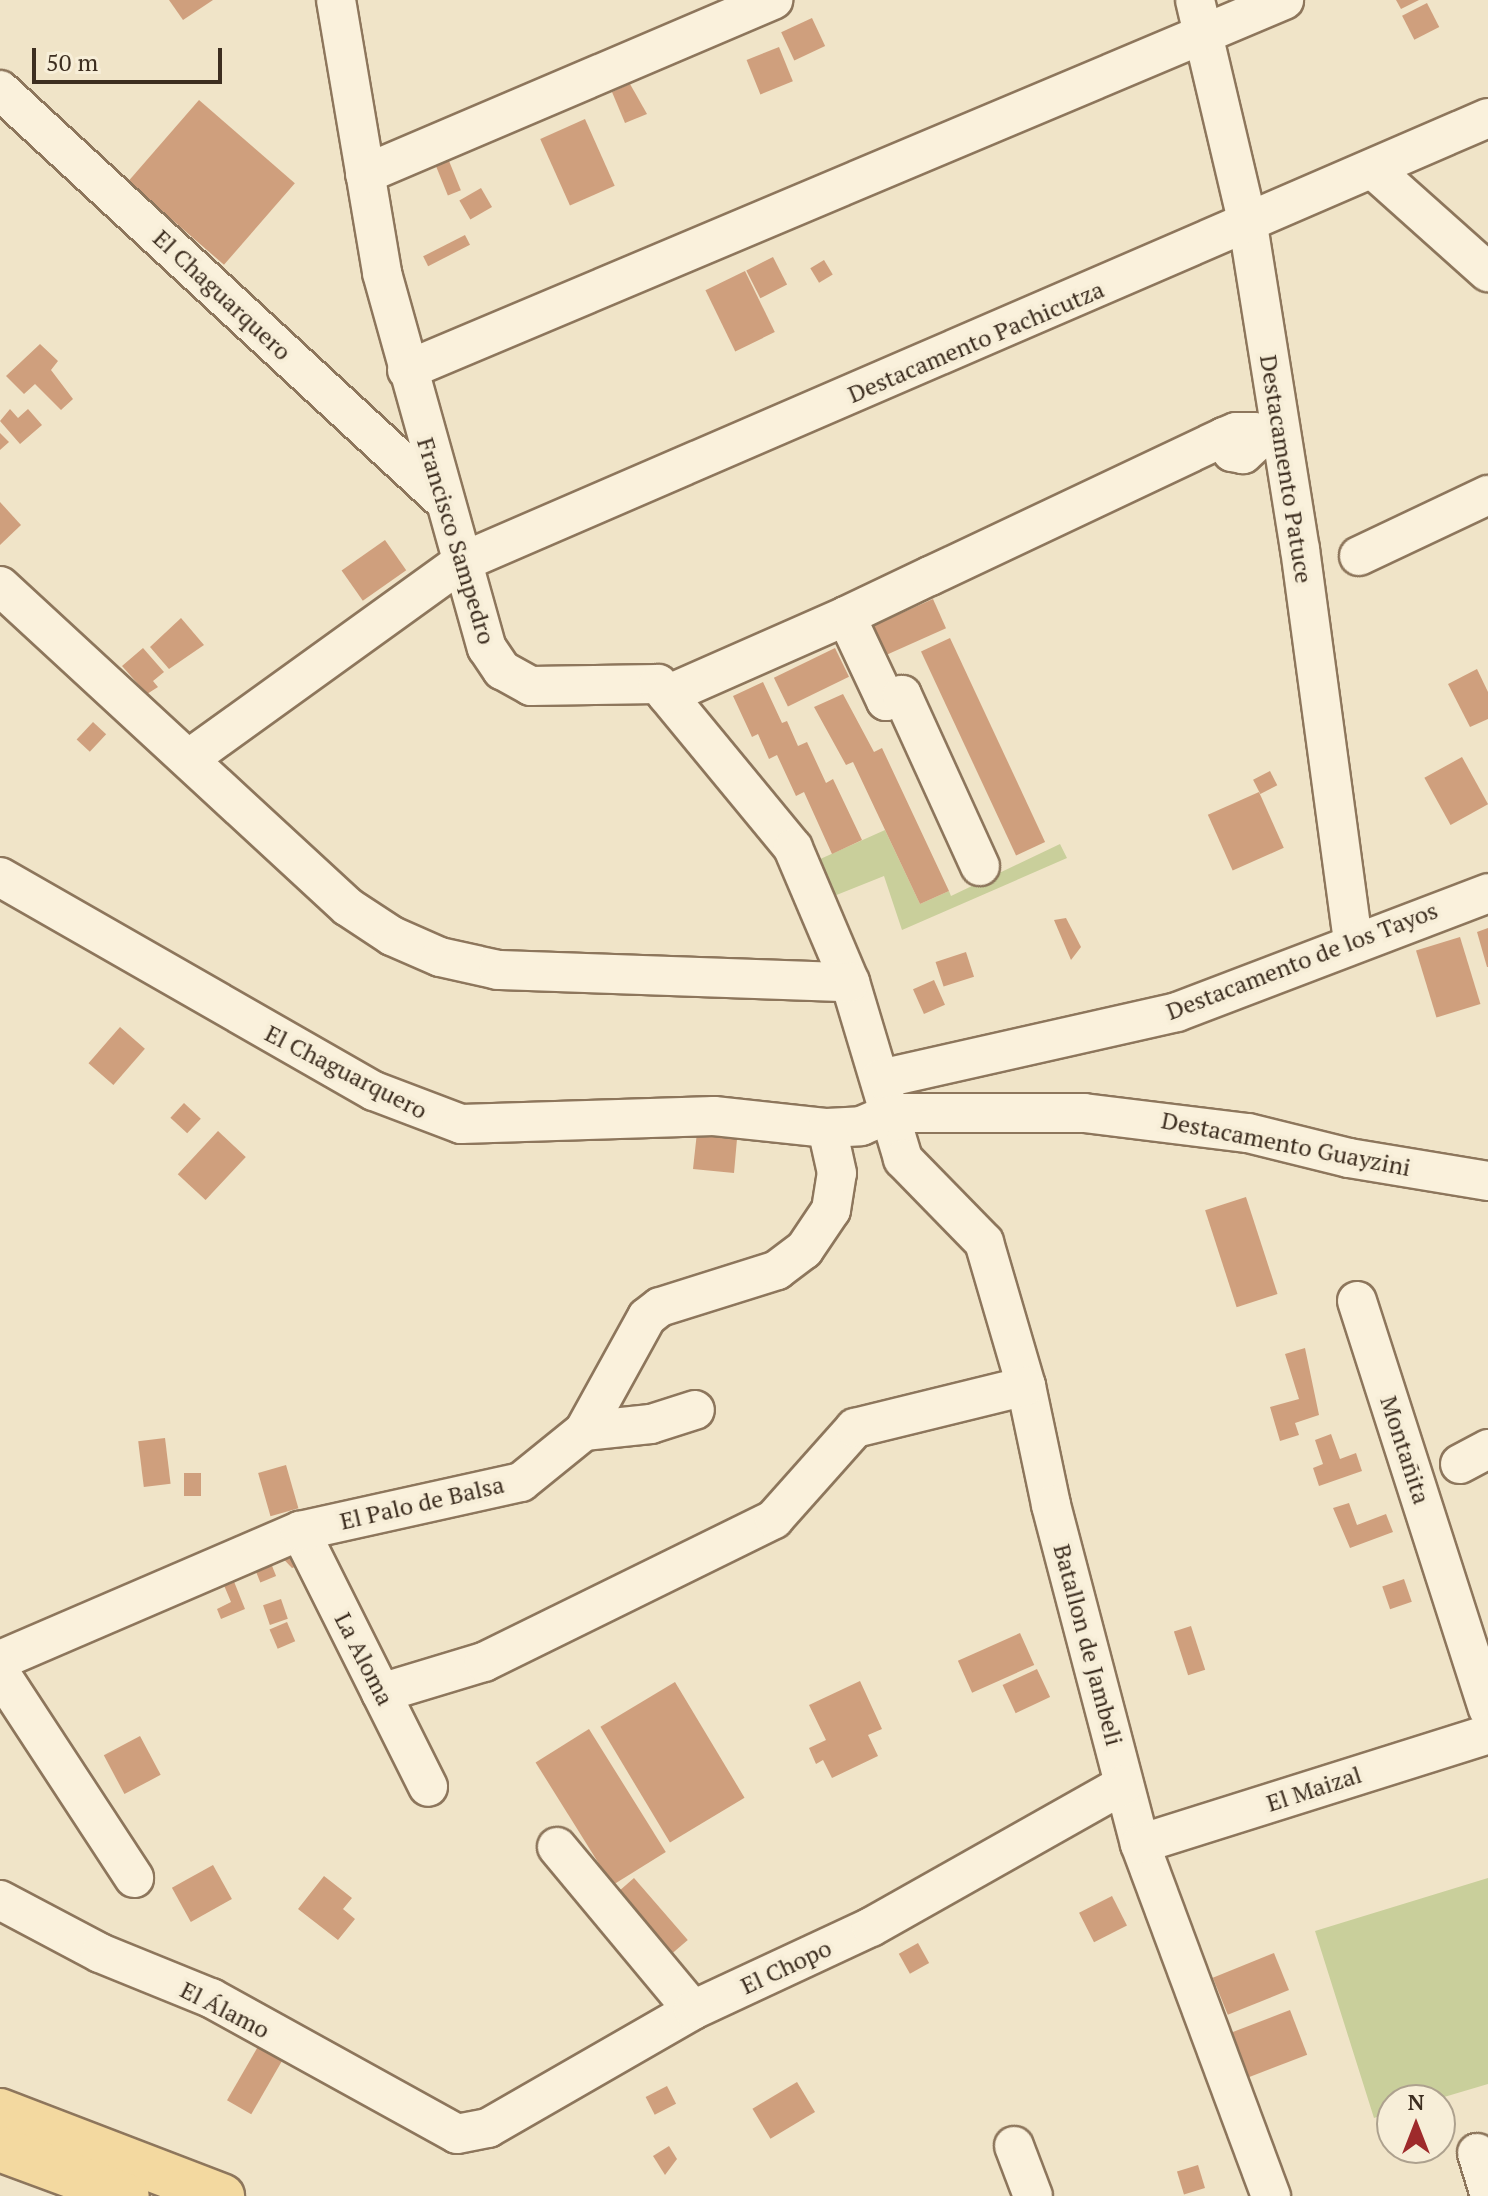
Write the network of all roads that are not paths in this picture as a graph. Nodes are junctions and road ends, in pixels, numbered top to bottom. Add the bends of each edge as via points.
1 (336, 0) edge
2 (773, 0) edge
3 (1284, 0) edge
4 (1200, 17) edge
5 (0, 90) edge
6 (1488, 118) edge
7 (1375, 171) junction
8 (365, 174) junction
9 (1248, 225) junction
10 (1488, 272) edge
11 (407, 370) junction
12 (1224, 437) dead end
13 (1488, 495) edge
14 (443, 500) junction
15 (1359, 556) dead end
16 (462, 562) junction
17 (0, 586) edge
18 (846, 616) junction
19 (667, 695) junction
20 (190, 758) junction
21 (980, 866) dead end
22 (0, 877) edge
23 (1488, 893) edge
24 (1353, 942) junction
25 (850, 982) junction
26 (886, 1096) junction
27 (827, 1128) junction
28 (1488, 1181) edge
29 (1357, 1301) dead end
30 (1026, 1386) junction
31 (695, 1410) dead end
32 (584, 1431) junction
33 (300, 1531) junction
34 (0, 1660) edge
35 (0, 1673) edge
36 (381, 1693) junction
37 (1488, 1708) edge
38 (1488, 1734) edge
39 (1123, 1785) junction
40 (428, 1787) dead end
41 (1140, 1844) junction
42 (557, 1847) dead end
43 (134, 1878) dead end
44 (0, 1900) edge
45 (693, 2010) junction
46 (0, 2111) edge
47 (444, 2131) joint
48 (1014, 2146) dead end
49 (0, 2149) edge
50 (1477, 2153) dead end
51 (1488, 2189) edge
52 (127, 2196) edge
53 (222, 2196) edge
54 (1033, 2196) edge
55 (1271, 2196) edge

1 - 8 street, Francisco Sampedro
2 - 8 street
3 - 4 street
4 - 9 street, Destacamento Patuce
4 - 11 street
5 - 14 street, El Chaguarquero
6 - 7 street, Destacamento Pachicutza
7 - 9 street, Destacamento Pachicutza
7 - 10 street
8 - 11 street, Francisco Sampedro via 382,273
9 - 16 street, Destacamento Pachicutza
9 - 24 street, Destacamento Patuce via 1300,549
11 - 14 street, Francisco Sampedro
12 - 18 street
13 - 15 street
14 - 16 street, Francisco Sampedro
16 - 19 street, Francisco Sampedro via 487,648 502,670 531,686 647,681
16 - 20 street, Destacamento Pachicutza
17 - 20 street
18 - 19 street
18 - 21 street via 886,701 902,695
19 - 25 street, Francisco Sampedro via 793,848
20 - 25 street via 348,907 392,936 440,957 554,974
22 - 27 street, El Chaguarquero via 291,1046 419,1112 461,1124 714,1116
23 - 24 street, Destacamento de los Tayos
24 - 26 street, Destacamento de los Tayos via 1177,1012
25 - 26 street, Francisco Sampedro
26 - 27 street, El Chaguarquero via 861,1126
26 - 28 street, Destacamento Guayzini via 1152,1119
26 - 30 street, Batallon de Jambeli via 903,1159 984,1242
27 - 32 street, El Palo de Balsa via 837,1173 831,1210 804,1250 777,1270 660,1307 647,1317
29 - 37 street, Montañita
30 - 36 street via 855,1428 774,1519 484,1662
30 - 39 street, Batallon de Jambeli
31 - 32 street via 651,1424
32 - 33 street, El Palo de Balsa via 521,1482
33 - 34 street, El Palo de Balsa
33 - 36 street, La Aloma
35 - 43 street
36 - 40 street, La Aloma
38 - 41 street, El Maizal
39 - 41 street, Batallon de Jambeli
39 - 45 street, El Chopo via 871,1927
41 - 55 street, Batallon de Jambeli
42 - 45 street
44 - 47 street, El Álamo via 100,1953 211,1998
45 - 47 street, El Chopo via 488,2128
46 - 53 main road
48 - 54 street
49 - 52 main road
50 - 51 street

